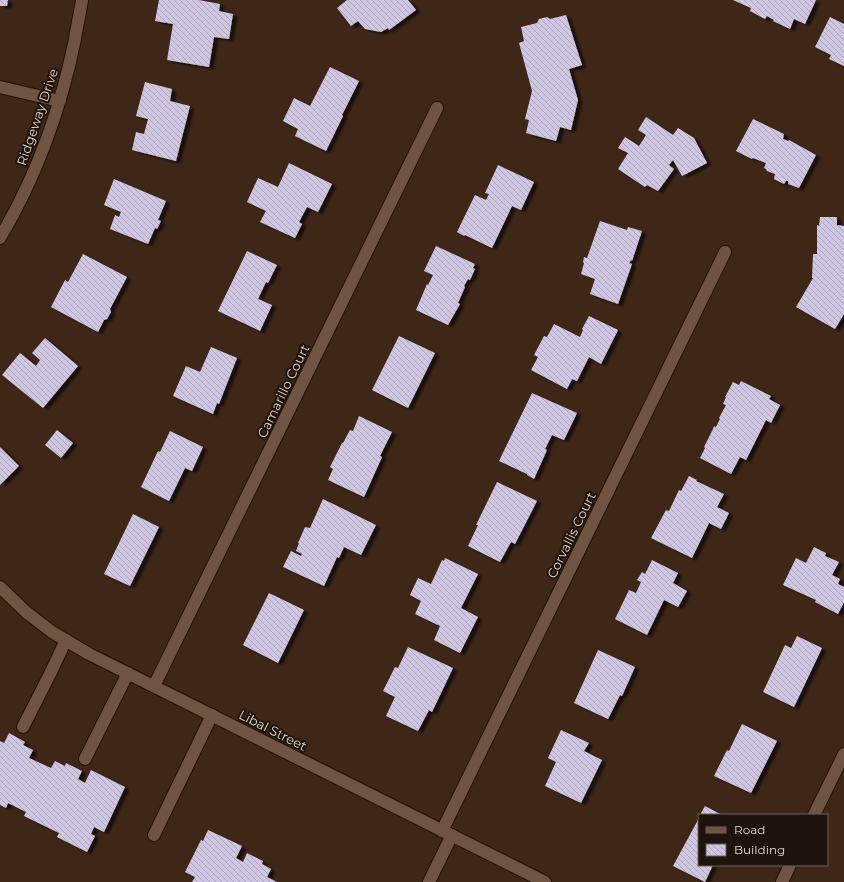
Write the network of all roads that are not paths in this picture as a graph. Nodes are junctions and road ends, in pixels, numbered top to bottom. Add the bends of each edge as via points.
1 (82, 0) edge
2 (0, 87) edge
3 (60, 101) junction
4 (437, 108) dead end
5 (0, 238) edge
6 (725, 252) dead end
7 (0, 587) edge
8 (66, 640) junction
9 (128, 673) junction
10 (154, 686) junction
11 (212, 715) junction
12 (23, 727) dead end
13 (844, 754) edge
14 (85, 759) dead end
15 (814, 814) edge
16 (447, 833) junction
17 (154, 835) dead end
18 (790, 866) edge
19 (429, 882) edge
20 (544, 882) edge
21 (782, 882) edge

1 - 3 street, Ridgeway Drive
2 - 3 street
3 - 5 street, Ridgeway Drive via 37,165
4 - 10 street, Camarillo Court
6 - 16 street, Corvallis Court
7 - 8 street, Libal Street via 26,612
8 - 9 street, Libal Street
8 - 12 street
9 - 10 street, Libal Street
9 - 14 street
10 - 11 street, Libal Street
11 - 16 street, Libal Street
11 - 17 street
13 - 15 street
16 - 19 street, Corvallis Court
16 - 20 street, Libal Street
18 - 21 street

